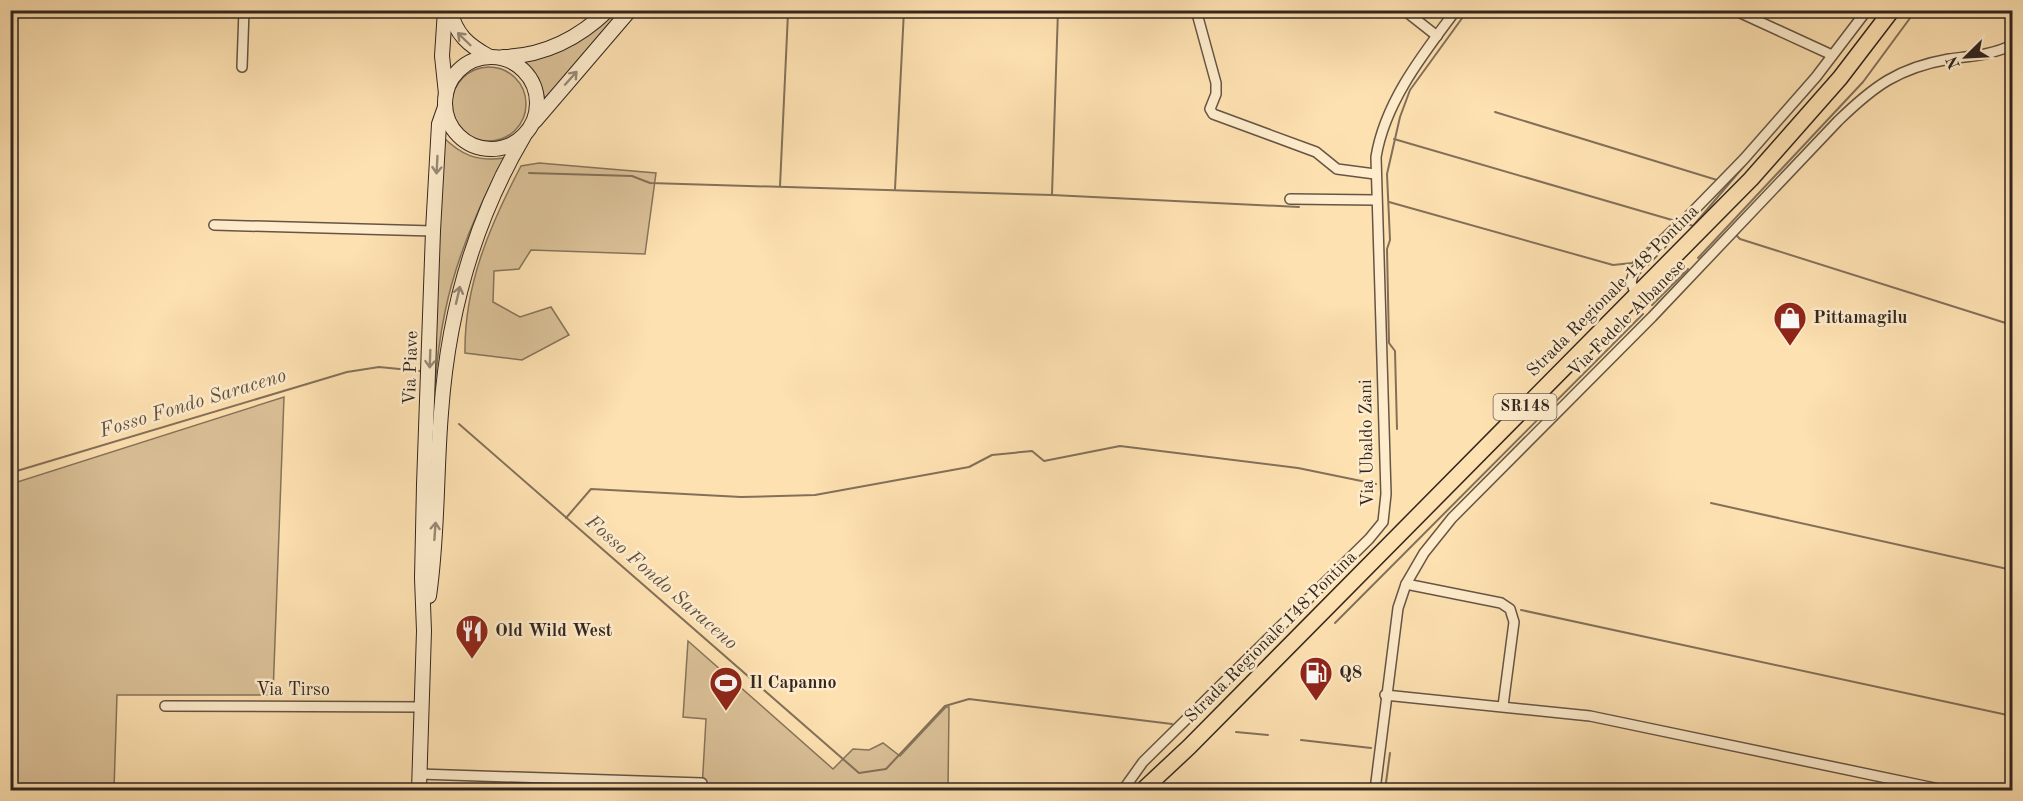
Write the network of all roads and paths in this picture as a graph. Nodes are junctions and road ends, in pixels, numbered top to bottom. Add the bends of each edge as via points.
1 (244, 10) edge
2 (445, 10) edge
3 (450, 10) edge
4 (608, 10) edge
5 (630, 10) edge
6 (1196, 10) edge
7 (1404, 10) edge
8 (1456, 10) edge
9 (1734, 10) edge
10 (1867, 10) edge
11 (1892, 10) edge
12 (1437, 36) junction
13 (2013, 45) edge
14 (1832, 55) junction
15 (494, 57) junction
16 (242, 67) dead end
17 (446, 101) junction
18 (533, 122) junction
19 (524, 136) junction
20 (1375, 174) junction
21 (1290, 199) dead end
22 (1375, 200) junction
23 (214, 225) dead end
24 (433, 231) junction
25 (1636, 295) junction
26 (1406, 584) junction
27 (424, 631) junction
28 (1385, 695) junction
29 (165, 706) dead end
30 (422, 706) junction
31 (1503, 706) junction
32 (419, 774) junction
33 (702, 783) dead end
34 (419, 790) edge
35 (1124, 790) edge
36 (1143, 790) edge
37 (1375, 790) edge
38 (1944, 790) edge

1 - 16 street
2 - 17 main road, Via Piave via 442,56
15 -> 3 main road via 460,37
4 - 15 main road via 562,44 527,56
18 -> 5 main road
6 - 20 street via 1216,83 1210,110 1213,114 1316,152 1337,169
7 - 12 street
8 - 12 street, Via Ubaldo Zani
9 - 14 street
10 - 14 street
11 - 25 main road, Strada Regionale 148 Pontina / SR148 via 1840,78 1751,179
12 - 20 street, Via Ubaldo Zani via 1386,117
13 - 26 street, Via Fedele Albanese via 1985,55 1918,66 1885,80 1838,122 1452,518
14 - 25 street via 1721,182 1634,272 1631,282
15 - 17 main road via 478,59 457,72
15 - 18 main road via 512,62 532,81 537,94
17 - 19 main road via 449,122 469,143 498,149
17 -> 24 main road, Via Piave via 439,124
18 - 19 main road
27 -> 19 main road, Via Piave via 432,577 442,402 454,316 480,221
20 - 22 street, Via Ubaldo Zani
21 - 22 street
22 - 35 street, Via Ubaldo Zani via 1386,495 1383,522 1143,762
23 - 24 street
24 -> 27 main road, Via Piave via 424,497
25 - 36 main road, Strada Regionale 148 Pontina / SR148
26 - 28 street, Via Fedele Albanese via 1397,612
26 - 31 street via 1501,603 1510,609 1514,619
27 - 30 main road, Via Piave
28 - 31 street
28 - 37 street, Via Fedele Albanese
29 - 30 street, Via Tirso
30 - 32 main road, Via Piave
31 - 38 street via 1639,724
32 - 33 street
32 - 34 main road, Via Piave

